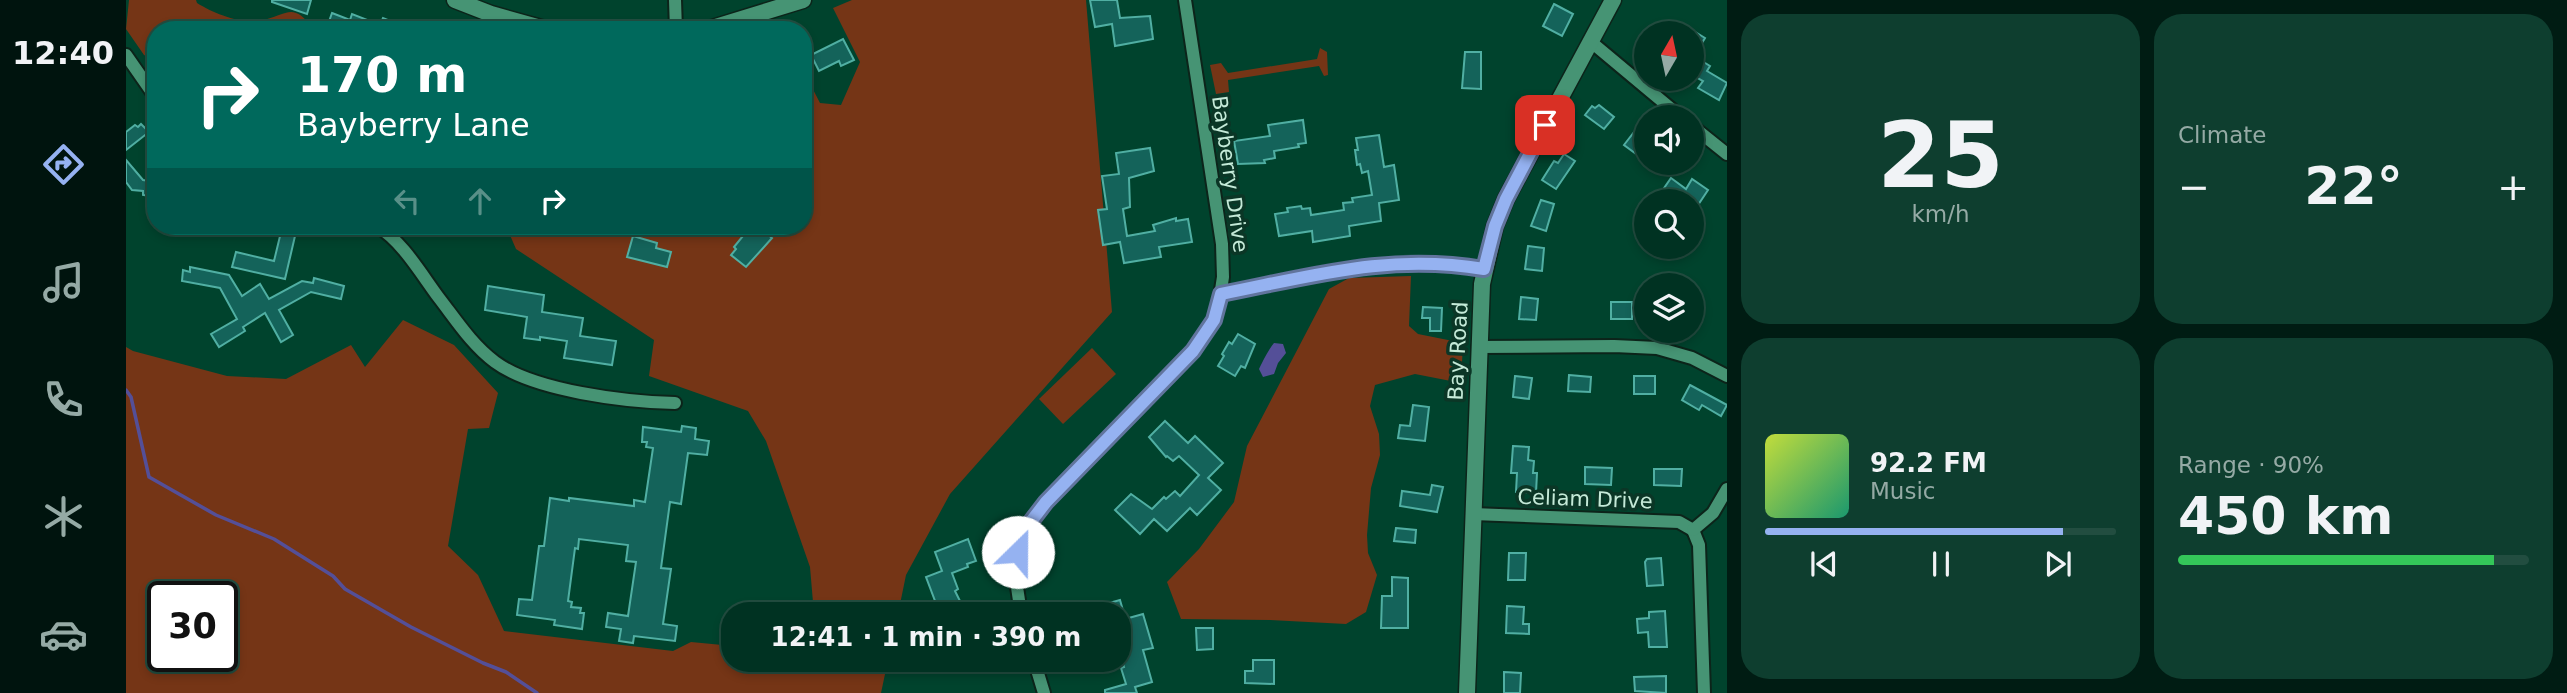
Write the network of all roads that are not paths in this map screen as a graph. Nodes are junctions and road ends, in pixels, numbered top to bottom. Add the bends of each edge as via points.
1 (455, 0) edge
2 (675, 0) edge
3 (803, 0) edge
4 (1185, 0) edge
5 (1613, 0) edge
6 (516, 21) edge
7 (676, 21) edge
8 (735, 21) edge
9 (1590, 41) junction
10 (126, 55) edge
11 (147, 85) edge
12 (1667, 105) edge
13 (1704, 136) edge
14 (1727, 154) edge
15 (388, 235) edge
16 (1484, 269) junction
17 (1221, 294) junction
18 (1478, 347) junction
19 (1727, 376) edge
20 (675, 403) dead end
21 (1727, 489) edge
22 (1473, 514) junction
23 (1693, 530) junction
24 (1019, 602) edge
25 (1038, 672) edge
26 (1044, 693) edge
27 (1467, 693) edge
28 (1704, 693) edge

1 - 6 main road
2 - 7 street
3 - 8 main road
4 - 17 street, Bayberry Drive via 1222,244
5 - 9 main road, Bay Road
9 - 12 street
9 - 16 main road, Bay Road via 1506,199
10 - 11 street
13 - 14 street
15 - 20 street via 471,339 505,369 580,392
16 - 17 street via 1431,263 1375,264
16 - 18 main road, Bay Road
17 - 24 street, Bayberry Drive via 1214,320 1193,351 1026,528 1017,557
18 - 19 street via 1657,348 1692,358
18 - 22 main road, Bay Road
21 - 23 street via 1713,513
22 - 23 street, Celiam Drive via 1679,522
22 - 27 main road, Bay Road
23 - 28 street via 1699,545
25 - 26 street

